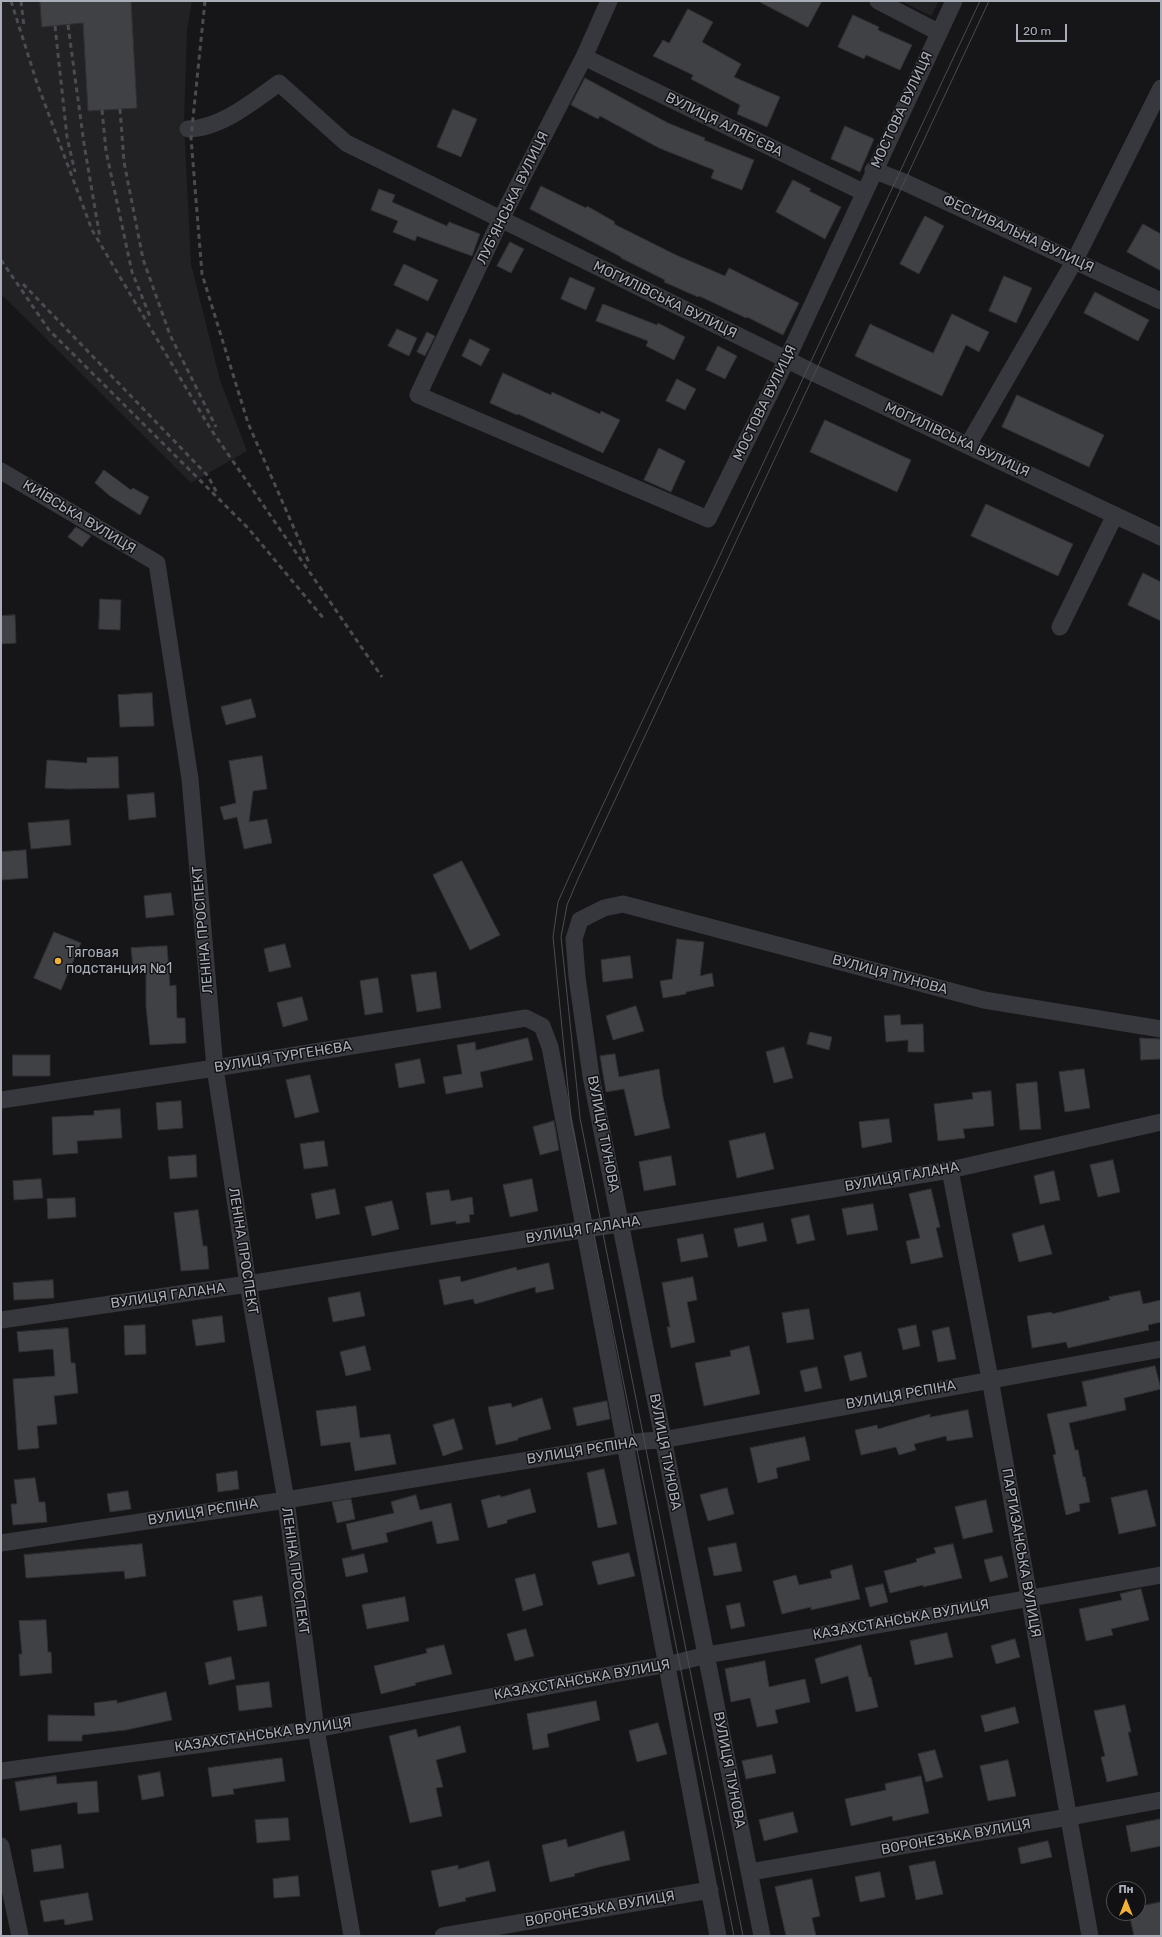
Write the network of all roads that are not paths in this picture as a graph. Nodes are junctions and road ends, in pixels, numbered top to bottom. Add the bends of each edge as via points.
1 (609, 1) edge
2 (878, 1) edge
3 (954, 1) edge
4 (938, 32) junction
5 (584, 57) junction
6 (1161, 88) edge
7 (188, 129) dead end
8 (874, 170) junction
9 (863, 192) junction
10 (501, 219) junction
11 (1075, 260) junction
12 (1161, 301) edge
13 (787, 360) junction
14 (418, 395) joint
15 (968, 445) junction
16 (1, 471) edge
17 (1115, 515) junction
18 (1161, 537) edge
19 (157, 563) joint
20 (1060, 627) dead end
21 (1161, 1029) edge
22 (215, 1068) junction
23 (1, 1100) edge
24 (1161, 1122) edge
25 (950, 1170) junction
26 (621, 1225) junction
27 (583, 1229) junction
28 (248, 1284) junction
29 (1, 1320) edge
30 (1161, 1349) edge
31 (990, 1379) junction
32 (662, 1440) junction
33 (626, 1444) junction
34 (286, 1500) junction
35 (1, 1543) edge
36 (1161, 1575) edge
37 (1029, 1597) junction
38 (707, 1655) junction
39 (668, 1664) junction
40 (316, 1729) junction
41 (1, 1771) edge
42 (1161, 1800) edge
43 (1069, 1817) junction
44 (1, 1846) edge
45 (750, 1872) junction
46 (710, 1890) junction
47 (20, 1936) edge
48 (352, 1936) edge
49 (443, 1936) edge
50 (718, 1936) edge
51 (762, 1936) edge
52 (1090, 1936) edge

1 - 5 street, ЛУБ'ЯНСЬКА ВУЛИЦЯ
2 - 4 street
3 - 4 street, МОСТОВА ВУЛИЦЯ
4 - 8 street, МОСТОВА ВУЛИЦЯ
5 - 9 street, ВУЛИЦЯ АЛЯБ'ЄВА
5 - 10 street, ЛУБ'ЯНСЬКА ВУЛИЦЯ
6 - 11 street
7 - 10 street, МОГИЛІВСЬКА ВУЛИЦЯ via 205,127 244,108 279,83 346,142
8 - 9 street, МОСТОВА ВУЛИЦЯ
8 - 11 street, ФЕСТИВАЛЬНА ВУЛИЦЯ
9 - 13 street, МОСТОВА ВУЛИЦЯ
10 - 13 street, МОГИЛІВСЬКА ВУЛИЦЯ
10 - 14 street, ЛУБ'ЯНСЬКА ВУЛИЦЯ
11 - 12 street, ФЕСТИВАЛЬНА ВУЛИЦЯ
11 - 15 street
13 - 14 street, МОСТОВА ВУЛИЦЯ via 708,519
13 - 15 street, МОГИЛІВСЬКА ВУЛИЦЯ
15 - 17 street, МОГИЛІВСЬКА ВУЛИЦЯ
16 - 19 street, КИЇВСЬКА ВУЛИЦЯ
17 - 18 street, МОГИЛІВСЬКА ВУЛИЦЯ
17 - 20 street
19 - 22 street, ЛЕНІНА ПРОСПЕКТ via 190,779
21 - 26 street, ВУЛИЦЯ ТІУНОВА via 984,1000 623,904 604,908 580,920 574,938 591,1076
22 - 23 street, ВУЛИЦЯ ТУРГЕНЄВА
22 - 27 street, ВУЛИЦЯ ТУРГЕНЄВА via 526,1018 542,1026 550,1047
22 - 28 street, ЛЕНІНА ПРОСПЕКТ
24 - 25 street, ВУЛИЦЯ ГАЛАНА
25 - 26 street, ВУЛИЦЯ ГАЛАНА
25 - 31 street, ПАРТИЗАНСЬКА ВУЛИЦЯ
26 - 27 street, ВУЛИЦЯ ГАЛАНА
26 - 32 street, ВУЛИЦЯ ТІУНОВА
27 - 28 street, ВУЛИЦЯ ГАЛАНА
27 - 33 street
28 - 29 street, ВУЛИЦЯ ГАЛАНА
28 - 34 street, ЛЕНІНА ПРОСПЕКТ
30 - 31 street, ВУЛИЦЯ РЄПІНА
31 - 32 street, ВУЛИЦЯ РЄПІНА
31 - 37 street, ПАРТИЗАНСЬКА ВУЛИЦЯ
32 - 33 street, ВУЛИЦЯ РЄПІНА
32 - 38 street, ВУЛИЦЯ ТІУНОВА
33 - 34 street, ВУЛИЦЯ РЄПІНА
33 - 39 street
34 - 35 street, ВУЛИЦЯ РЄПІНА
34 - 40 street, ЛЕНІНА ПРОСПЕКТ
36 - 37 street, КАЗАХСТАНСЬКА ВУЛИЦЯ
37 - 38 street, КАЗАХСТАНСЬКА ВУЛИЦЯ
37 - 43 street, ПАРТИЗАНСЬКА ВУЛИЦЯ
38 - 39 street, КАЗАХСТАНСЬКА ВУЛИЦЯ
38 - 45 street, ВУЛИЦЯ ТІУНОВА
39 - 40 street, КАЗАХСТАНСЬКА ВУЛИЦЯ
39 - 46 street
40 - 41 street, КАЗАХСТАНСЬКА ВУЛИЦЯ
40 - 48 street, ЛЕНІНА ПРОСПЕКТ
42 - 43 street, ВОРОНЕЗЬКА ВУЛИЦЯ
43 - 45 street, ВОРОНЕЗЬКА ВУЛИЦЯ
43 - 52 street, ПАРТИЗАНСЬКА ВУЛИЦЯ
44 - 47 street
45 - 51 street, ВУЛИЦЯ ТІУНОВА
46 - 49 street, ВОРОНЕЗЬКА ВУЛИЦЯ
46 - 50 street

